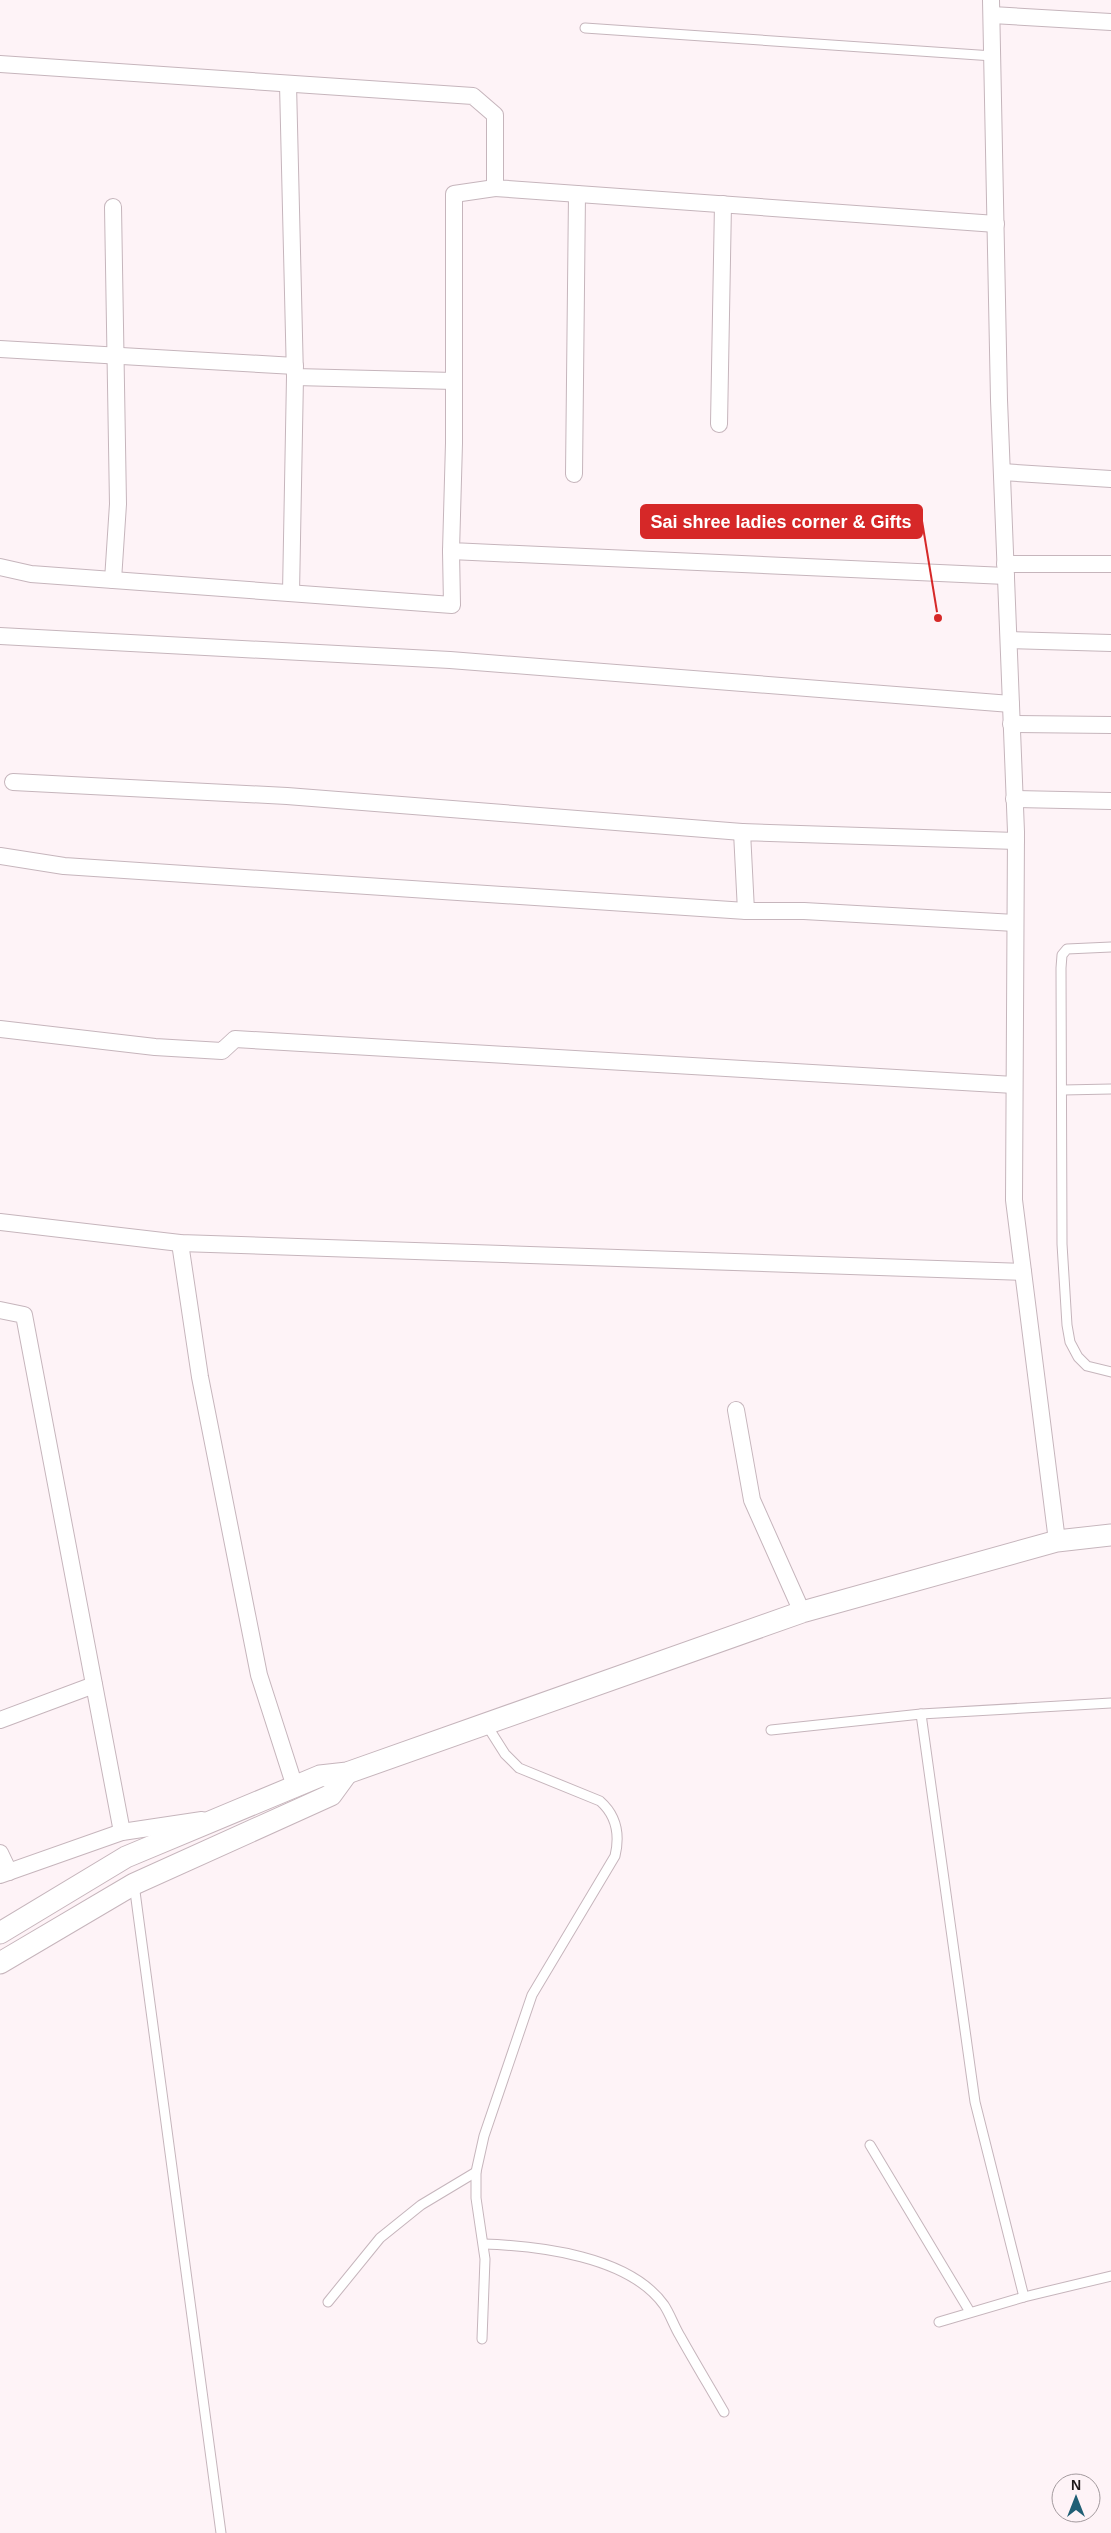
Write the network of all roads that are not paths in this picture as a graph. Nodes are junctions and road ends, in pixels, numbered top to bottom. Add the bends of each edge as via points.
1 (991, 8) edge
2 (1111, 22) edge
3 (585, 28) dead end
4 (993, 56) junction
5 (0, 64) edge
6 (288, 84) junction
7 (496, 188) junction
8 (577, 194) junction
9 (723, 204) junction
10 (113, 207) dead end
11 (996, 224) junction
12 (0, 349) edge
13 (114, 357) junction
14 (295, 372) junction
15 (454, 381) junction
16 (719, 424) dead end
17 (1002, 472) junction
18 (574, 474) dead end
19 (1111, 479) edge
20 (451, 551) junction
21 (1111, 564) edge
22 (0, 567) edge
23 (1006, 570) junction
24 (113, 580) junction
25 (291, 593) junction
26 (0, 636) edge
27 (1008, 640) junction
28 (1111, 644) edge
29 (1011, 704) junction
30 (1012, 724) junction
31 (1111, 725) edge
32 (13, 782) dead end
33 (1014, 799) junction
34 (1111, 801) edge
35 (742, 832) junction
36 (1016, 841) junction
37 (0, 856) edge
38 (746, 911) junction
39 (1015, 923) junction
40 (1111, 947) edge
41 (0, 1029) edge
42 (1014, 1085) junction
43 (1111, 1089) edge
44 (1063, 1090) junction
45 (0, 1222) edge
46 (180, 1243) junction
47 (1023, 1272) junction
48 (0, 1310) edge
49 (1111, 1372) edge
50 (736, 1410) dead end
51 (1111, 1535) edge
52 (1057, 1541) junction
53 (802, 1612) junction
54 (94, 1685) junction
55 (1111, 1702) edge
56 (921, 1714) junction
57 (0, 1720) edge
58 (486, 1724) junction
59 (771, 1730) dead end
60 (347, 1773) junction
61 (295, 1787) junction
62 (222, 1816) junction
63 (122, 1832) junction
64 (0, 1853) edge
65 (5, 1874) edge
66 (134, 1884) junction
67 (0, 1933) edge
68 (0, 1963) edge
69 (870, 2145) dead end
70 (476, 2172) junction
71 (484, 2244) junction
72 (1111, 2276) edge
73 (1024, 2297) junction
74 (328, 2302) dead end
75 (970, 2312) junction
76 (939, 2322) dead end
77 (482, 2339) dead end
78 (724, 2412) dead end
79 (221, 2533) edge

1 - 2 street
1 - 4 street
3 - 4 lane
4 - 11 street
5 - 6 street
6 - 7 street via 473,96 496,115
6 - 14 street
7 - 8 street
7 - 15 street via 454,194
8 - 9 street
8 - 18 street
9 - 11 street
9 - 16 street
10 - 13 street
11 - 17 street
12 - 13 street
13 - 14 street
13 - 24 street via 118,504
14 - 15 street
14 - 25 street
15 - 20 street
17 - 19 street
17 - 23 street
20 - 23 street
20 - 25 street via 452,605
21 - 23 street
22 - 24 street via 31,574
23 - 27 street
24 - 25 street
26 - 29 street via 450,660
27 - 28 street
27 - 29 street
29 - 30 street
30 - 31 street
30 - 33 street
32 - 35 street via 287,796
33 - 34 street
33 - 36 street
35 - 36 street
35 - 38 street
36 - 39 street
37 - 38 street via 64,866
38 - 39 street via 804,911
39 - 42 street
40 - 44 lane via 1076,946 1062,955
41 - 42 street via 213,1051 222,1051 235,1039
42 - 47 street via 1014,1200
43 - 44 lane
44 - 49 lane via 1062,1244 1067,1326 1070,1342 1078,1357 1087,1366
45 - 46 street
46 - 47 street
46 - 61 street via 200,1377 259,1675
47 - 52 street
48 - 54 street via 24,1315
50 - 53 street via 752,1500
51 - 52 street
52 - 53 street
53 - 58 street
54 - 57 street
54 - 63 street
55 - 56 lane
56 - 59 lane
56 - 73 lane via 975,2102
58 - 60 street
58 - 70 lane via 505,1754 519,1768 600,1801 611,1811 618,1842 615,1856 532,1995 499,2085
60 - 61 street via 320,1776
60 - 66 street via 331,1795
61 - 62 street
62 - 63 street
62 - 67 street via 126,1857
63 - 65 street
64 - 65 street
66 - 68 street
66 - 79 lane
69 - 75 lane
70 - 71 lane via 476,2198
70 - 74 lane via 421,2205 380,2238
71 - 77 lane
71 - 78 lane via 586,2258 622,2272 647,2287 664,2305
72 - 73 lane
73 - 75 lane
75 - 76 lane

